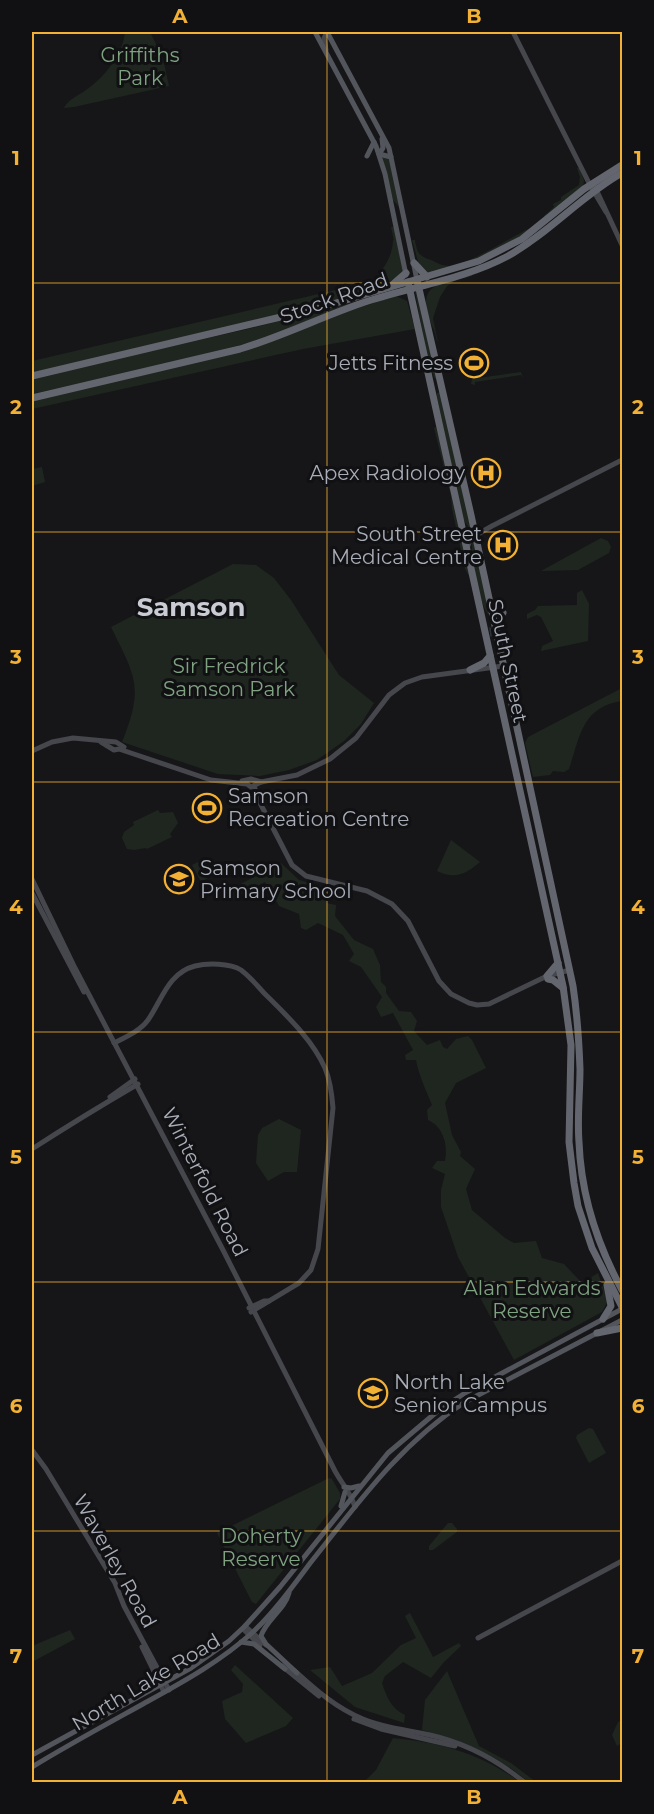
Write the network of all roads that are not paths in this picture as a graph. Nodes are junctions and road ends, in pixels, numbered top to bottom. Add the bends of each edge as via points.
1 (315, 32) edge
2 (321, 32) edge
3 (328, 32) edge
4 (513, 32) edge
5 (327, 53) junction
6 (381, 132) junction
7 (374, 142) junction
8 (379, 154) junction
9 (367, 156) dead end
10 (391, 157) junction
11 (622, 165) edge
12 (622, 173) edge
13 (593, 187) junction
14 (622, 246) edge
15 (414, 263) junction
16 (406, 273) junction
17 (427, 277) junction
18 (436, 281) junction
19 (418, 283) junction
20 (409, 285) junction
21 (389, 288) junction
22 (401, 291) junction
23 (421, 294) junction
24 (413, 303) junction
25 (32, 376) edge
26 (32, 398) edge
27 (622, 460) edge
28 (462, 527) junction
29 (475, 536) junction
30 (467, 550) junction
31 (488, 600) junction
32 (503, 613) dead end
33 (490, 656) junction
34 (503, 664) junction
35 (492, 666) junction
36 (470, 670) junction
37 (515, 721) junction
38 (524, 730) dead end
39 (32, 751) edge
40 (251, 784) junction
41 (32, 879) edge
42 (32, 892) edge
43 (558, 963) junction
44 (570, 972) junction
45 (560, 974) junction
46 (546, 978) junction
47 (563, 988) junction
48 (113, 1041) junction
49 (135, 1082) junction
50 (32, 1149) edge
51 (603, 1271) junction
52 (622, 1288) edge
53 (622, 1308) edge
54 (251, 1309) junction
55 (603, 1319) junction
56 (622, 1320) edge
57 (622, 1328) edge
58 (597, 1333) junction
59 (32, 1452) edge
60 (361, 1485) junction
61 (345, 1489) junction
62 (364, 1494) junction
63 (352, 1496) junction
64 (355, 1507) junction
65 (338, 1513) junction
66 (622, 1561) edge
67 (289, 1591) junction
68 (244, 1628) junction
69 (250, 1634) junction
70 (478, 1638) dead end
71 (241, 1642) junction
72 (285, 1669) junction
73 (297, 1673) junction
74 (162, 1683) junction
75 (167, 1691) junction
76 (32, 1755) edge
77 (490, 1759) junction
78 (32, 1767) edge
79 (524, 1782) edge

1 - 5 main road, South Street
2 - 3 street
3 - 5 street via 324,38
3 - 6 main road, South Street
4 - 13 street
5 - 7 main road, South Street
6 - 8 main road via 383,148
6 - 10 main road, South Street
7 - 8 main road, South Street
7 - 9 main road
8 - 10 main road
8 - 16 main road, South Street
10 - 15 main road, South Street
11 - 13 highway, Stock Road
12 - 13 highway, Stock Road
13 - 14 street
13 - 17 highway, Stock Road via 504,250
13 - 18 highway, Stock Road via 532,240 506,257
15 - 17 highway
15 - 19 main road, South Street
16 - 20 main road, South Street
16 - 21 highway
17 - 19 highway, Stock Road
18 - 19 highway, Stock Road
18 - 23 highway
19 - 20 highway, Stock Road
19 - 23 highway, South Street
20 - 21 highway, Stock Road
20 - 22 highway, Stock Road
20 - 24 highway, South Street
21 - 25 highway, Stock Road via 303,313
22 - 24 highway
22 - 26 highway, Stock Road via 240,350
23 - 29 highway, South Street
24 - 28 highway, South Street
27 - 29 street
28 - 29 street
28 - 30 highway, South Street
29 - 30 street
29 - 31 highway, South Street
30 - 33 highway, South Street
31 - 32 highway
31 - 34 highway, South Street
33 - 35 highway, South Street
33 - 36 highway
34 - 35 street
34 - 37 highway, South Street
35 - 36 street
35 - 43 highway, South Street
36 - 40 street via 405,683 389,695 363,730 336,755 297,775
37 - 38 highway
37 - 44 highway, South Street
39 - 40 street via 68,738 90,739 211,780
40 - 46 street via 290,867 306,879 367,891 392,904 411,926 442,986 451,994 466,1001 492,1003
41 - 48 street, Winterfold Road
42 - 48 street, Winterfold Road
43 - 45 highway, South Street
43 - 46 highway
44 - 45 street
44 - 52 highway, South Street via 580,1068 583,1183 597,1238
45 - 46 street
45 - 47 highway, South Street
46 - 47 highway
47 - 51 highway, South Street via 571,1045 568,1125 572,1173 584,1226
48 - 49 street, Winterfold Road
48 - 54 street via 149,1019 175,978 195,966 218,964 239,969 261,990 291,1021 325,1068 333,1108 318,1249 311,1270 299,1283
49 - 50 street
49 - 54 street, Winterfold Road
51 - 53 highway, South Street
51 - 55 highway via 611,1301
53 - 55 main road, North Lake Road
54 - 61 street, Winterfold Road
55 - 60 main road, North Lake Road via 439,1410 388,1453
56 - 58 main road, North Lake Road
57 - 58 highway
58 - 62 main road, North Lake Road via 444,1416 400,1454
59 - 74 street, Waverley Road via 113,1585
60 - 61 main road
60 - 63 main road, North Lake Road
61 - 63 street, Winterfold Road
61 - 65 main road
62 - 63 street
62 - 64 main road, North Lake Road
63 - 64 street, Winterfold Road
63 - 65 main road, North Lake Road
64 - 67 main road, North Lake Road
65 - 68 main road, North Lake Road
66 - 70 street
67 - 69 main road, North Lake Road
67 - 73 main road via 261,1636
68 - 69 street
68 - 74 main road, North Lake Road via 205,1659
69 - 71 main road, North Lake Road
69 - 72 street
69 - 73 street
71 - 72 main road via 254,1644
71 - 75 main road, North Lake Road
72 - 77 street via 326,1702 362,1723 455,1746
73 - 77 street via 333,1703 363,1719 450,1741
74 - 75 street, Waverley Road
74 - 76 main road, North Lake Road
75 - 78 main road, North Lake Road
77 - 79 street

